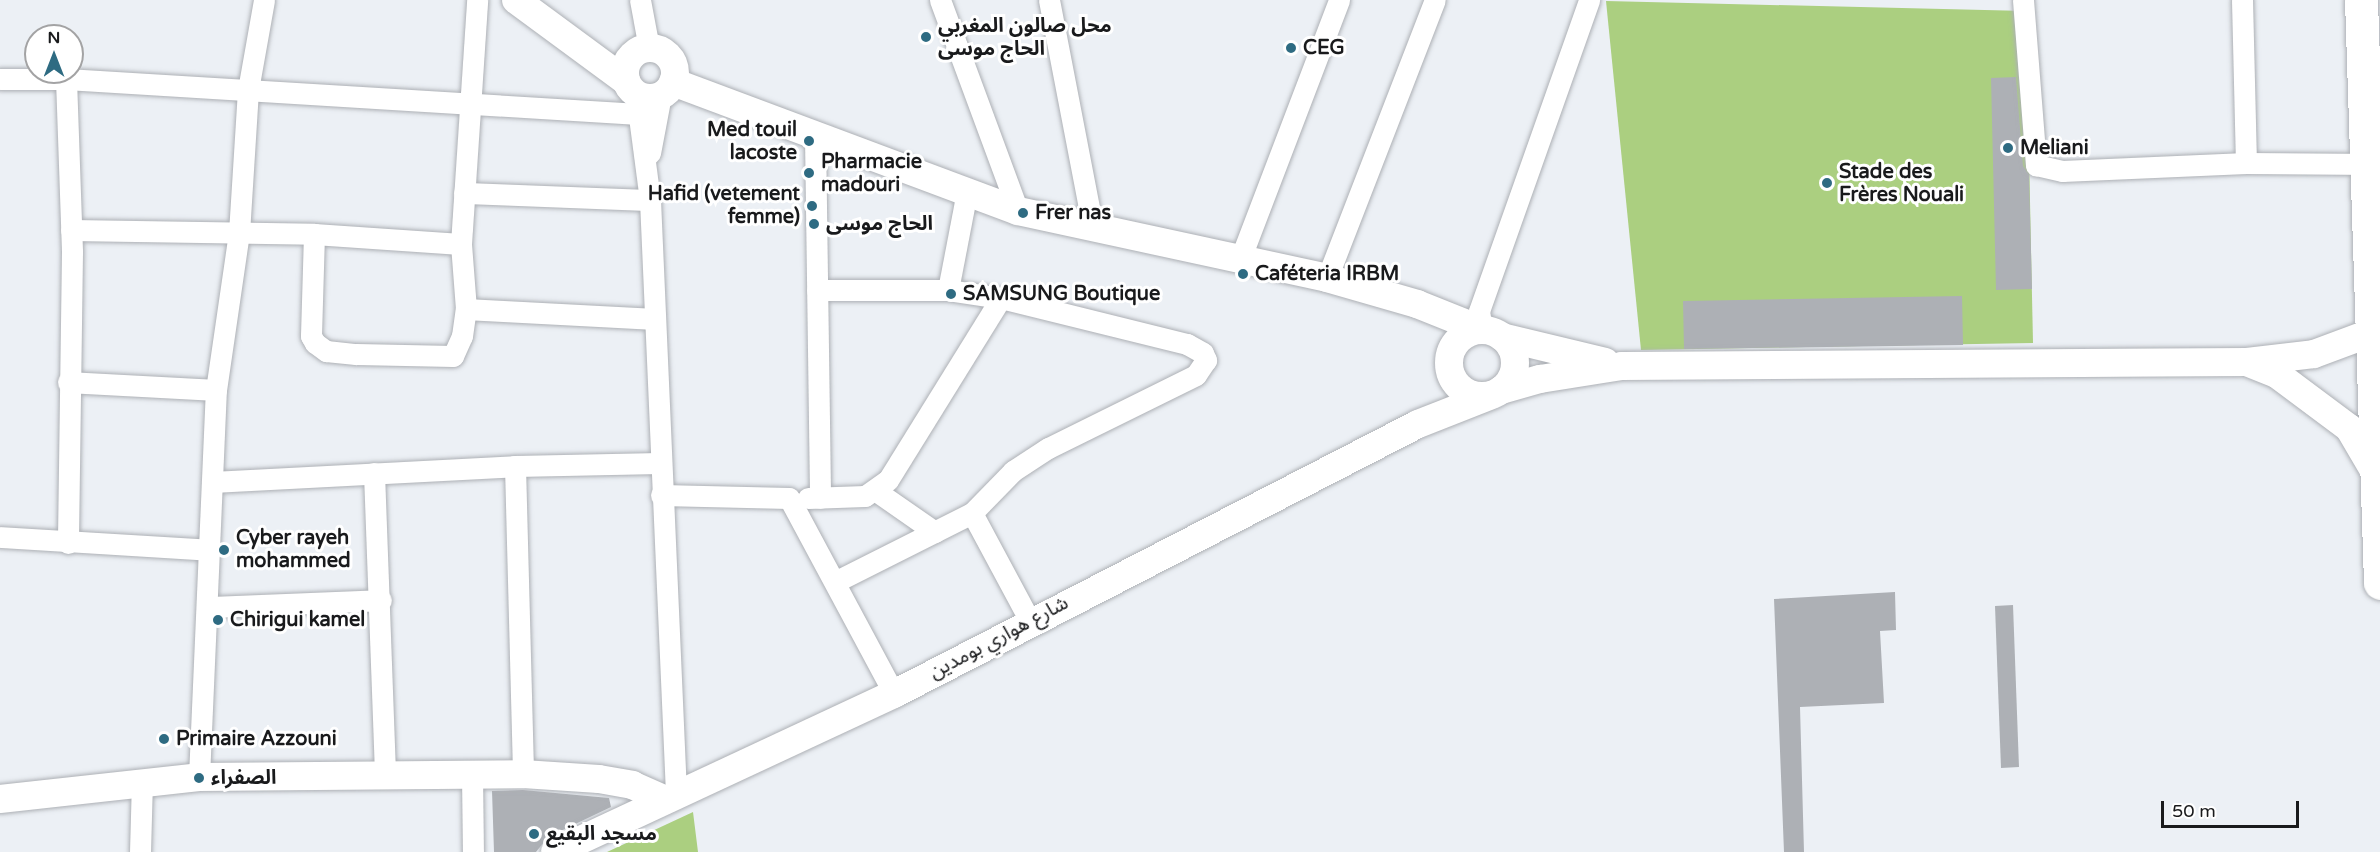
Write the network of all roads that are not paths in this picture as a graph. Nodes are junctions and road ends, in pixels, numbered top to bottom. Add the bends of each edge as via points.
1 (264, 0) edge
2 (477, 0) edge
3 (516, 0) edge
4 (640, 0) edge
5 (940, 0) edge
6 (1049, 0) edge
7 (1340, 0) edge
8 (1436, 0) edge
9 (1589, 0) edge
10 (2023, 0) edge
11 (2242, 0) edge
12 (2361, 0) edge
13 (569, 36) junction
14 (642, 50) junction
15 (0, 79) edge
16 (24, 79) edge
17 (84, 80) edge
18 (66, 84) edge
19 (248, 90) junction
20 (647, 93) junction
21 (470, 105) junction
22 (815, 135) junction
23 (2246, 163) junction
24 (2373, 164) edge
25 (647, 168) junction
26 (967, 191) junction
27 (464, 193) junction
28 (650, 200) junction
29 (1018, 211) junction
30 (1093, 228) junction
31 (71, 230) junction
32 (239, 233) junction
33 (314, 234) junction
34 (461, 244) junction
35 (1241, 257) junction
36 (1327, 279) junction
37 (817, 290) junction
38 (948, 290) junction
39 (1001, 298) junction
40 (1417, 304) junction
41 (466, 309) junction
42 (655, 319) junction
43 (2377, 332) edge
44 (1492, 333) junction
45 (2247, 362) junction
46 (1622, 366) junction
47 (1450, 370) junction
48 (68, 382) junction
49 (216, 390) junction
50 (1496, 393) junction
51 (1438, 414) junction
52 (660, 463) junction
53 (514, 466) junction
54 (374, 473) junction
55 (2378, 474) edge
56 (212, 482) junction
57 (876, 491) junction
58 (661, 495) junction
59 (789, 498) junction
60 (820, 498) junction
61 (972, 513) junction
62 (935, 531) junction
63 (0, 537) edge
64 (68, 543) junction
65 (211, 550) junction
66 (835, 582) junction
67 (2380, 583) edge
68 (381, 600) junction
69 (209, 607) junction
70 (1030, 621) junction
71 (894, 694) junction
72 (385, 774) junction
73 (472, 774) junction
74 (523, 774) junction
75 (199, 777) junction
76 (142, 781) junction
77 (669, 796) junction
78 (0, 799) edge
79 (140, 852) edge
80 (473, 852) edge
81 (555, 852) edge

1 - 19 street
2 - 21 street
3 - 13 street
4 - 14 street
5 - 29 street
6 - 30 street
7 - 35 street
8 - 36 street
9 - 44 street via 1479,311
10 - 23 street via 2036,165 2062,171
11 - 23 street
12 - 24 main road
13 - 14 street
13 - 20 street
14 - 20 street via 626,64
14 - 20 street via 670,59
15 - 16 street
17 - 19 street
18 - 31 street
19 - 21 street
19 - 32 street
20 - 21 street
20 - 22 street
20 - 25 street
20 - 25 street
21 - 27 street
22 - 26 street
22 - 37 street
23 - 24 street
24 - 43 main road
25 - 28 street
26 - 29 street
26 - 38 street
27 - 28 street
27 - 34 street
28 - 42 street
29 - 30 street
30 - 35 street
31 - 32 street
31 - 48 street
32 - 33 street
32 - 49 street
33 - 34 street
33 - 41 street via 311,336 326,351 453,356 459,346
34 - 41 street
35 - 36 street
36 - 40 street
37 - 38 street
37 - 60 street
38 - 39 street
39 - 57 street via 888,480
39 - 61 street via 1187,344 1203,353 1206,360 1196,375 1048,448 1013,471
40 - 44 street
40 - 47 street via 1440,329
41 - 42 street
42 - 52 street
43 - 45 street via 2314,354
43 - 55 main road
44 - 46 street
44 - 47 street via 1463,336 1450,352
44 - 50 street via 1514,354 1515,364 1508,383
45 - 46 street
45 - 55 street via 2278,375 2341,421
46 - 50 street, شارع هواري بومدين via 1540,379
47 - 50 street via 1473,395
47 - 51 street via 1450,397
48 - 49 street
48 - 64 street
49 - 56 street
50 - 51 street, شارع هواري بومدين
51 - 70 street, شارع هواري بومدين
52 - 53 street
52 - 58 street
53 - 54 street
53 - 74 street
54 - 56 street
54 - 68 street
55 - 67 main road
56 - 65 street
57 - 60 street via 865,496
57 - 62 street
58 - 59 street
58 - 77 street
59 - 60 street
59 - 66 street
61 - 62 street
61 - 70 street
62 - 66 street
63 - 64 street
64 - 65 street
65 - 69 street
66 - 71 street
68 - 69 street
68 - 72 street
69 - 75 street
70 - 71 street, شارع هواري بومدين
71 - 77 street, شارع هواري بومدين
72 - 73 street
72 - 75 street
73 - 74 street
73 - 80 street
74 - 77 street via 599,779
75 - 76 street
76 - 78 street
76 - 79 street
77 - 81 street, شارع هواري بومدين

